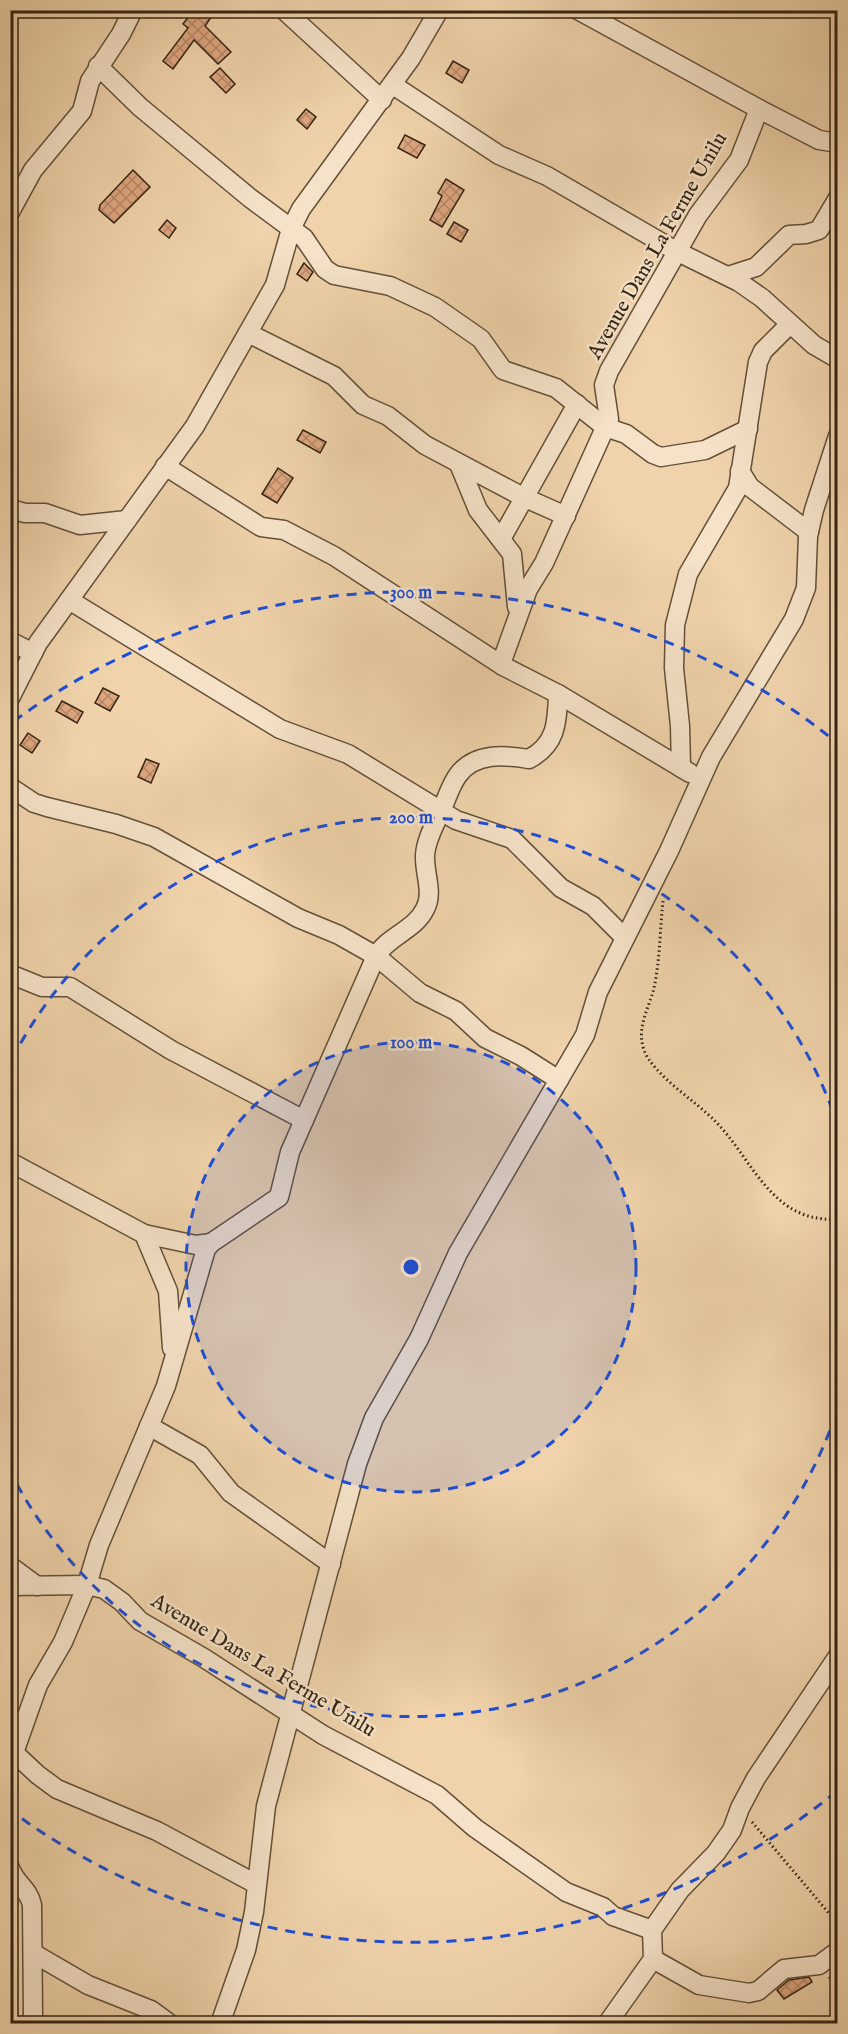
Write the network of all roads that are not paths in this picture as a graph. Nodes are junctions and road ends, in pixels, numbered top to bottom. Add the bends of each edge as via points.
1 (133, 10) edge
2 (439, 10) edge
3 (579, 10) edge
4 (289, 13) edge
5 (98, 66) junction
6 (393, 85) junction
7 (382, 100) junction
8 (759, 109) junction
9 (834, 145) edge
10 (837, 198) edge
11 (10, 212) edge
12 (291, 229) junction
13 (676, 251) junction
14 (728, 276) junction
15 (790, 324) junction
16 (248, 333) junction
17 (837, 359) edge
18 (577, 404) junction
19 (605, 428) junction
20 (748, 429) junction
21 (837, 436) edge
22 (459, 464) junction
23 (165, 466) junction
24 (740, 471) junction
25 (522, 497) junction
26 (10, 509) edge
27 (566, 516) junction
28 (127, 520) junction
29 (809, 532) junction
30 (501, 539) junction
31 (69, 600) junction
32 (517, 624) junction
33 (10, 640) edge
34 (33, 653) junction
35 (503, 666) junction
36 (558, 694) junction
37 (10, 698) edge
38 (681, 768) junction
39 (701, 779) junction
40 (10, 787) edge
41 (442, 810) junction
42 (624, 937) junction
43 (376, 956) junction
44 (10, 974) edge
45 (559, 1080) junction
46 (304, 1120) junction
47 (10, 1162) edge
48 (144, 1234) junction
49 (211, 1243) junction
50 (173, 1362) junction
51 (149, 1426) junction
52 (331, 1564) junction
53 (10, 1566) edge
54 (87, 1585) junction
55 (10, 1586) edge
56 (37, 1586) junction
57 (837, 1656) edge
58 (292, 1713) junction
59 (12, 1755) edge
60 (10, 1868) edge
61 (256, 1884) junction
62 (652, 1930) junction
63 (837, 1951) edge
64 (33, 1953) junction
65 (653, 1959) junction
66 (30, 2024) edge
67 (170, 2024) edge
68 (220, 2024) edge
69 (607, 2024) edge

1 - 5 street
2 - 6 street
3 - 8 street
4 - 7 street
5 - 11 street via 82,111 33,170
5 - 12 street via 140,107
6 - 7 street
6 - 13 street via 500,155 547,176
7 - 12 street via 301,209
8 - 9 street
8 - 13 street, Avenue Dans La Ferme Unilu via 739,160
10 - 14 street via 819,230 789,235 756,267
12 - 16 street via 275,285
12 - 18 street via 304,238 333,275 407,291 481,339 503,370 556,388
13 - 14 street
13 - 19 street, Avenue Dans La Ferme Unilu via 609,371 604,385 609,419
14 - 15 street via 762,298
15 - 17 street via 813,345
15 - 20 street via 763,351 758,362
16 - 22 street via 334,376 363,405 388,416 425,445
16 - 23 street via 195,426
18 - 19 street
18 - 25 street
19 - 20 street via 626,434 661,457 705,450
19 - 27 street, Avenue Dans La Ferme Unilu
20 - 24 street
21 - 29 street
22 - 25 street
22 - 30 street via 478,510
23 - 28 street
23 - 35 street via 261,527 284,530 334,556
24 - 29 street via 750,487
24 - 38 street via 738,488 688,574 675,626
25 - 27 street
25 - 30 street
26 - 28 street via 45,513 80,525
27 - 32 street, Avenue Dans La Ferme Unilu via 528,589
28 - 31 street
29 - 39 street via 806,588 794,619
30 - 32 street via 515,562
31 - 34 street
31 - 41 street via 280,729 348,754
32 - 35 street, Avenue Dans La Ferme Unilu
33 - 34 street
34 - 37 street
35 - 36 street
36 - 38 street
36 - 41 street via 556,731 548,746 529,759 503,754 471,766 458,774
38 - 39 street
39 - 42 street
40 - 43 street via 34,803 154,837 270,904
41 - 42 street via 468,825 512,839 561,888 593,906
41 - 43 street via 425,853 429,888 426,909
42 - 45 street via 598,992 585,1035
43 - 45 street via 420,993 456,1011 485,1038
43 - 46 street
44 - 46 street via 28,984 70,987 171,1050
45 - 52 street via 458,1253 419,1339 374,1418 357,1464
46 - 49 street via 290,1152 279,1197
47 - 48 street
48 - 49 street via 196,1245
48 - 50 street via 168,1291
49 - 50 street
50 - 51 street
51 - 52 street via 200,1455 231,1493
51 - 54 street via 99,1545
52 - 58 street
53 - 56 street
54 - 56 street
54 - 58 street, Avenue Dans La Ferme Unilu via 104,1589 140,1621
54 - 59 street via 63,1642 38,1685
55 - 56 street
57 - 62 street via 756,1778 732,1830 680,1890
58 - 61 street via 266,1806
58 - 62 street, Avenue Dans La Ferme Unilu via 323,1735 437,1795 566,1892
59 - 61 street via 57,1789 157,1831
60 - 64 street via 30,1897
61 - 68 street via 246,1950
62 - 65 street
63 - 65 street via 819,1965 784,1969 758,1991 748,1993 699,1985
64 - 66 street
64 - 67 street via 88,1985 151,2010
65 - 69 street

